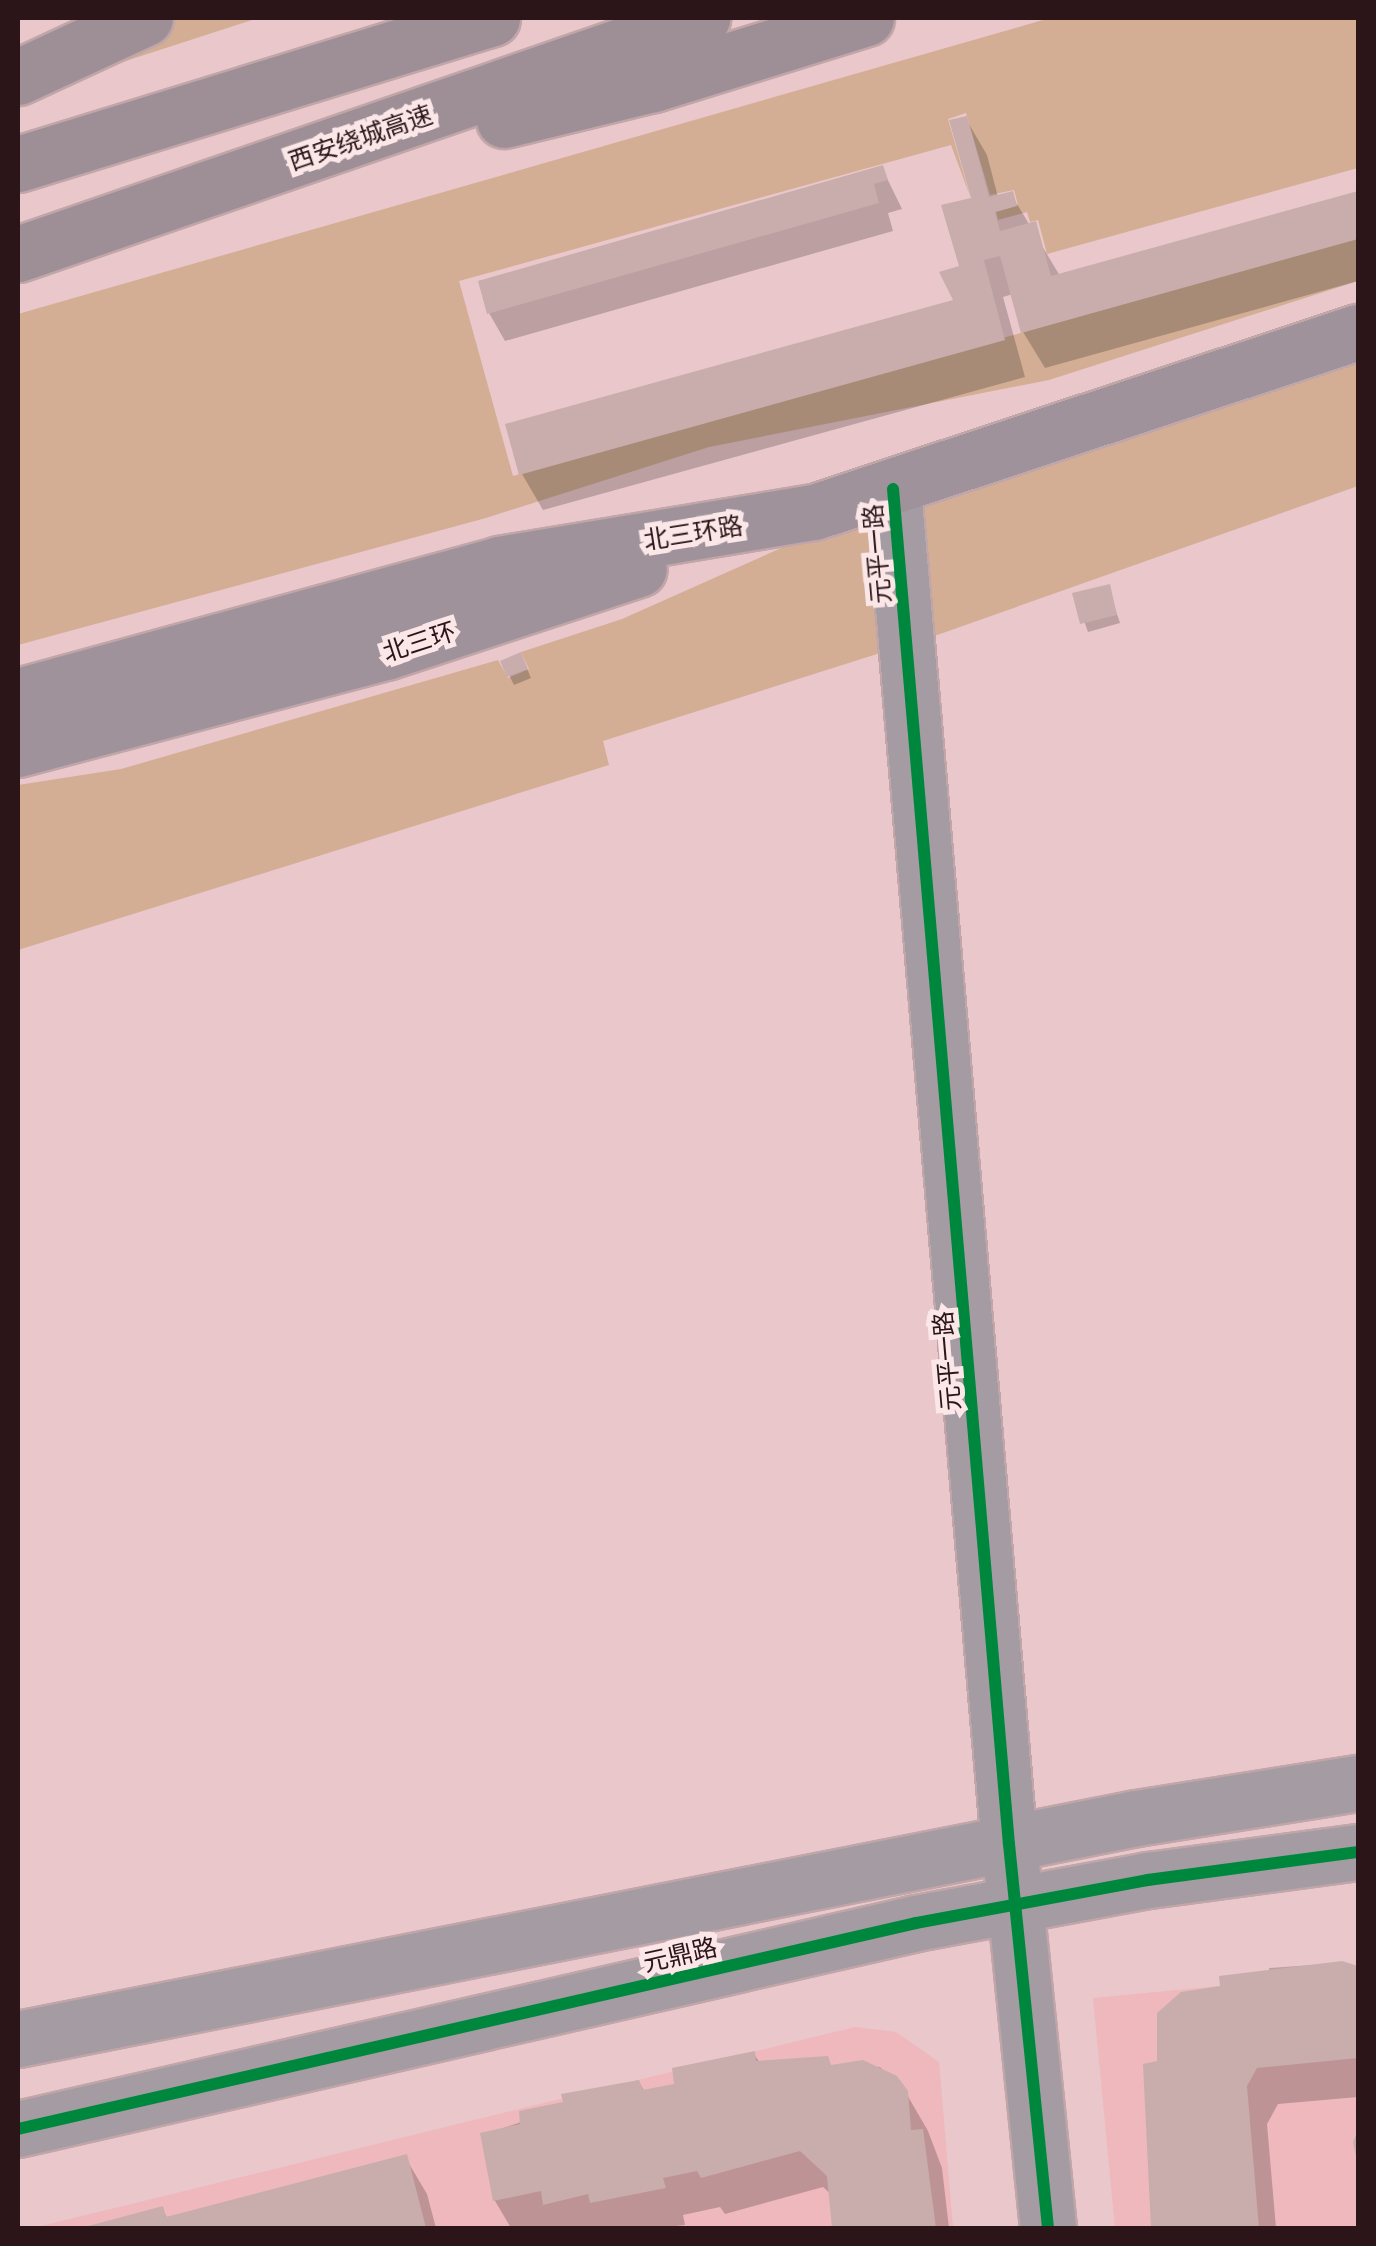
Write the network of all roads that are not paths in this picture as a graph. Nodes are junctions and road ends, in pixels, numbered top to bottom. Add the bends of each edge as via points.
1 (145, 18) edge
2 (492, 18) edge
3 (702, 18) edge
4 (866, 18) edge
5 (18, 78) edge
6 (18, 164) edge
7 (204, 192) junction
8 (18, 254) edge
9 (1358, 332) edge
10 (893, 489) junction
11 (814, 512) junction
12 (18, 696) edge
13 (18, 749) edge
14 (1358, 1782) edge
15 (1009, 1844) junction
16 (1358, 1852) edge
17 (1018, 1904) junction
18 (18, 2039) edge
19 (18, 2129) edge
20 (1048, 2228) edge

1 - 5 highway
2 - 6 highway
3 - 7 highway, 西安绕城高速
4 - 7 highway via 653,84
7 - 8 highway, 西安绕城高速
9 - 10 highway, 北三环路
10 - 11 highway, 北三环路
10 - 15 street, 元平一路
11 - 12 highway, 北三环路 via 499,564
11 - 13 highway, 北三环 via 386,652
14 - 15 street, 元鼎路
15 - 17 street, 元平一路
15 - 18 street, 元鼎路
16 - 17 street, 元鼎路
17 - 19 street, 元鼎路
17 - 20 street, 元平一路

